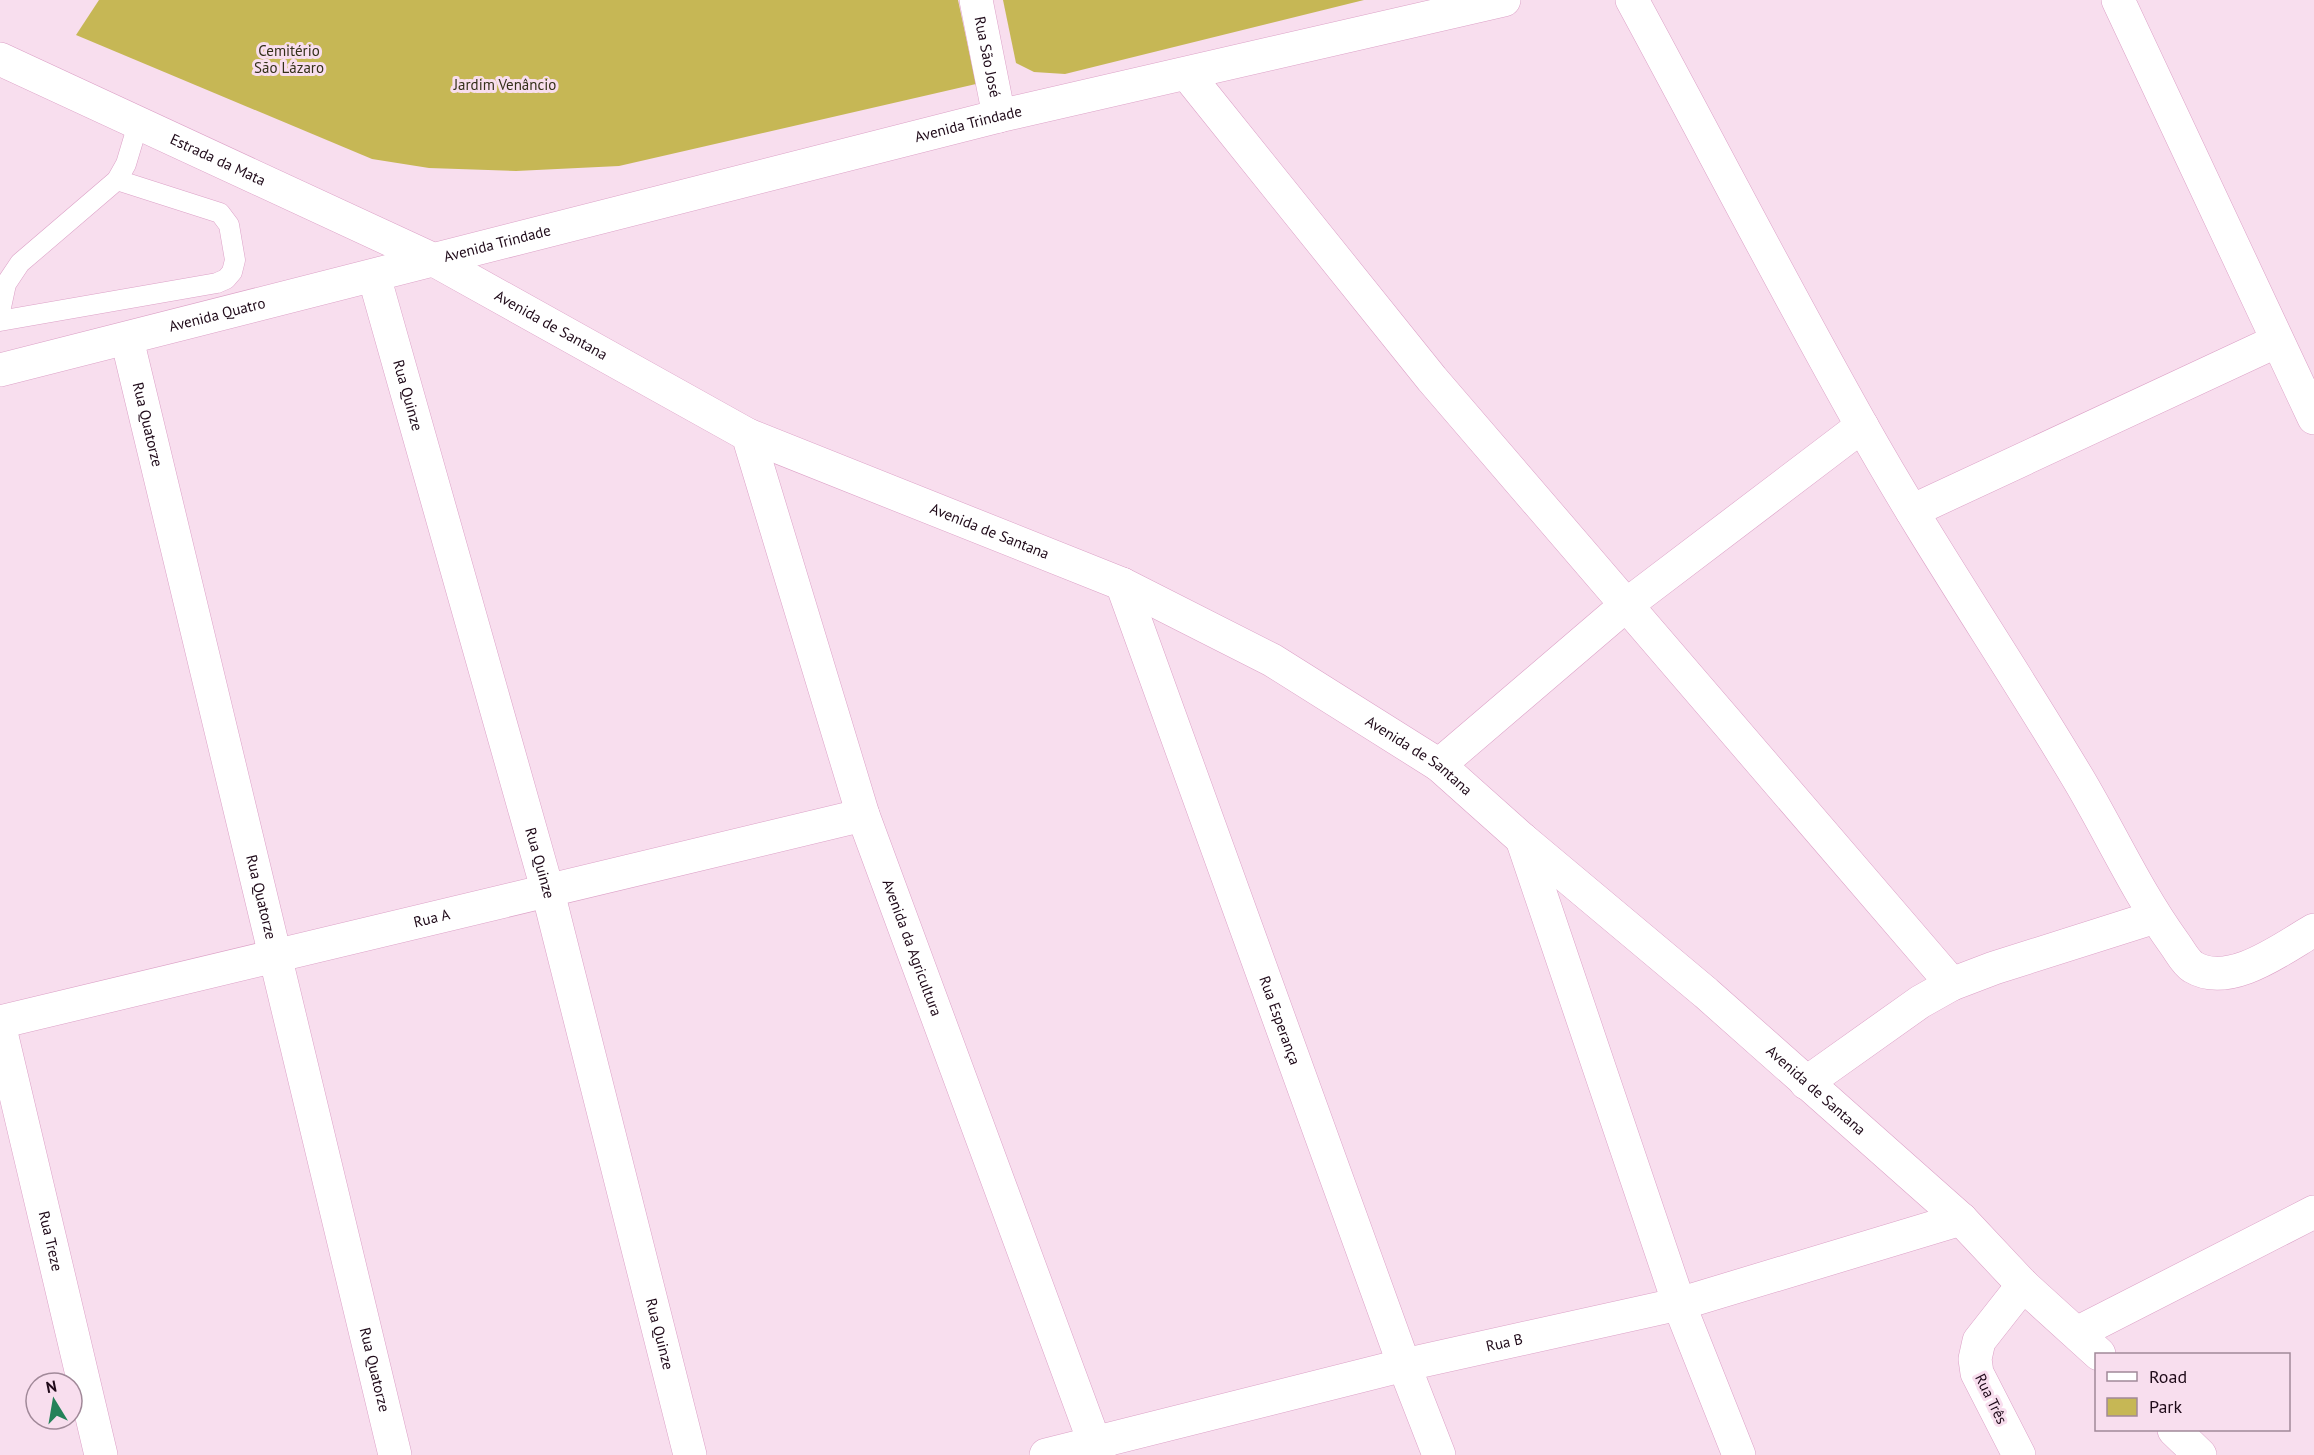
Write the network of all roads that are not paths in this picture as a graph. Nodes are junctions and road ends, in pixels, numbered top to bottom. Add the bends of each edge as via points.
1 (976, 0) edge
2 (1504, 0) edge
3 (1632, 0) edge
4 (2118, 0) edge
5 (0, 59) edge
6 (1187, 74) junction
7 (999, 116) junction
8 (138, 124) junction
9 (117, 180) junction
10 (434, 260) junction
11 (374, 276) junction
12 (0, 312) edge
13 (0, 321) edge
14 (127, 339) junction
15 (2277, 340) junction
16 (0, 370) edge
17 (2314, 418) edge
18 (1862, 426) junction
19 (748, 435) junction
20 (1912, 511) junction
21 (1122, 584) junction
22 (1625, 606) junction
23 (1439, 765) junction
24 (862, 815) junction
25 (1522, 838) junction
26 (548, 892) junction
27 (2155, 917) junction
28 (2314, 930) edge
29 (276, 954) junction
30 (1952, 984) junction
31 (0, 1022) edge
32 (0, 1028) edge
33 (1806, 1083) junction
34 (2314, 1212) edge
35 (1961, 1219) junction
36 (2023, 1285) junction
37 (1679, 1304) junction
38 (2088, 1344) edge
39 (1404, 1365) junction
40 (2176, 1431) edge
41 (1096, 1449) edge
42 (101, 1455) edge
43 (395, 1455) edge
44 (690, 1455) edge
45 (1046, 1455) edge
46 (1439, 1455) edge
47 (1739, 1455) edge
48 (2019, 1455) edge
49 (2200, 1455) edge

1 - 7 street, Rua São José
2 - 6 street, Avenida Trindade
3 - 18 street
4 - 15 street
5 - 8 street, Estrada da Mata
6 - 7 street, Avenida Trindade
6 - 22 street via 1432,379
7 - 10 street, Avenida Trindade
8 - 9 lane
8 - 10 street, Estrada da Mata
9 - 12 lane via 20,263 6,284
9 - 13 lane via 220,213 228,225 235,260 232,272 217,284
10 - 11 street, Avenida Quatro
10 - 19 street, Avenida de Santana
11 - 14 street, Avenida Quatro
11 - 26 street, Rua Quinze
14 - 16 street, Avenida Quatro
14 - 29 street, Rua Quatorze
15 - 17 street
15 - 20 street
18 - 20 street
18 - 22 street
19 - 21 street, Avenida de Santana
19 - 24 street, Avenida da Agricultura
20 - 27 street via 2095,806
21 - 23 street, Avenida de Santana via 1272,660
21 - 39 street, Rua Esperança
22 - 23 street
22 - 30 street
23 - 25 street, Avenida de Santana
24 - 26 street, Rua A
24 - 41 street, Avenida da Agricultura
25 - 33 street, Avenida de Santana
25 - 37 street
26 - 29 street, Rua A
26 - 44 street, Rua Quinze
27 - 28 street via 2189,965 2202,972 2234,972 2253,965
27 - 30 street
29 - 31 street, Rua A
29 - 43 street, Rua Quatorze
30 - 33 street via 1920,1002
32 - 42 street, Rua Treze
33 - 35 street, Avenida de Santana
34 - 38 street
35 - 36 street, Avenida de Santana
35 - 37 street, Rua B
36 - 38 street, Avenida de Santana
36 - 48 street, Rua Três via 1978,1341 1975,1359 1977,1373
37 - 39 street, Rua B
37 - 47 street
39 - 41 street, Rua B
39 - 46 street, Rua Esperança
40 - 49 street
41 - 45 street, Rua B

